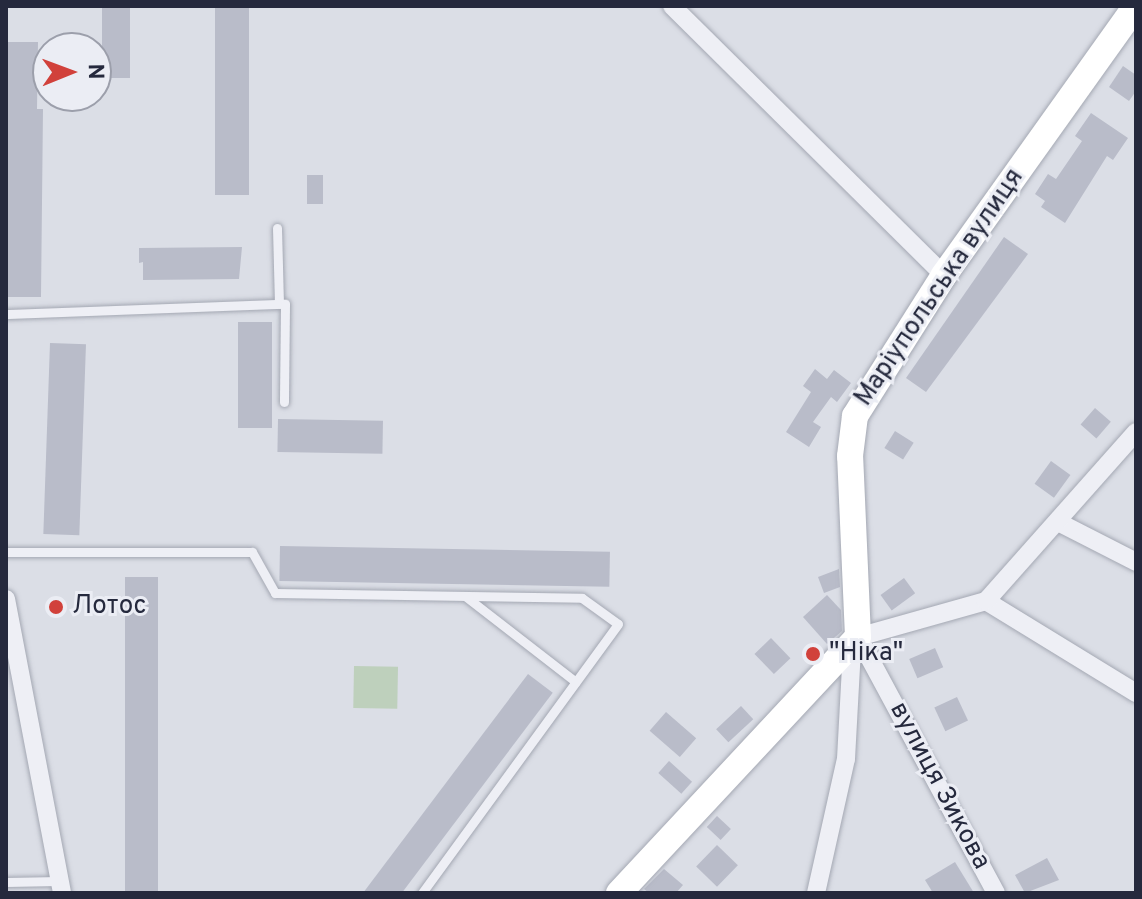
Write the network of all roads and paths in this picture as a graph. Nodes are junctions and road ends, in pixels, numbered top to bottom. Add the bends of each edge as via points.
1 (672, 6) edge
2 (1136, 6) edge
3 (277, 228) dead end
4 (944, 275) junction
5 (279, 304) junction
6 (6, 314) edge
7 (284, 402) dead end
8 (1136, 432) edge
9 (1058, 522) junction
10 (6, 552) edge
11 (1136, 562) edge
12 (465, 596) junction
13 (6, 599) edge
14 (986, 601) junction
15 (855, 642) junction
16 (576, 682) junction
17 (1136, 693) edge
18 (6, 882) edge
19 (60, 887) edge
20 (422, 893) edge
21 (619, 893) edge
22 (816, 893) edge
23 (996, 893) edge

1 - 4 street
2 - 4 street, Маріупольська вулиця
3 - 5 lane
4 - 15 street, Маріупольська вулиця via 863,398 850,433
5 - 6 lane
5 - 7 lane via 285,304
8 - 9 street
9 - 11 street
9 - 14 street
10 - 12 lane via 252,552 275,593
12 - 16 lane
12 - 16 lane via 582,598 618,624
13 - 19 street
14 - 15 street
14 - 17 street
15 - 21 street
15 - 22 street via 846,759
15 - 23 street, вулиця Зикова
16 - 20 lane
18 - 19 lane

